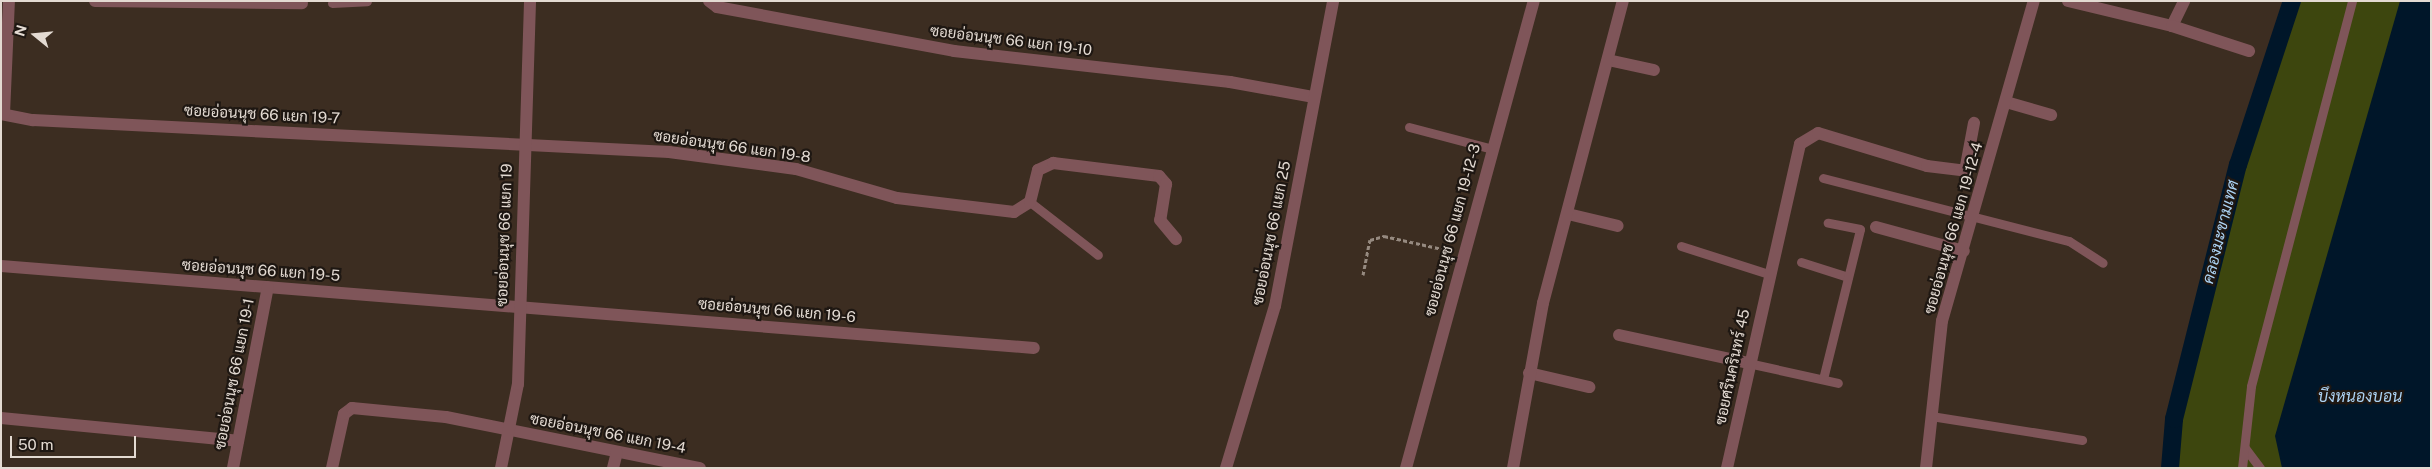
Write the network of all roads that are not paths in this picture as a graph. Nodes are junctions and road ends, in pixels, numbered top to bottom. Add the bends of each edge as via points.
1 (9, 1) edge
2 (95, 1) edge
3 (367, 1) edge
4 (523, 1) edge
5 (530, 1) edge
6 (709, 1) edge
7 (1334, 1) edge
8 (1534, 1) edge
9 (1623, 1) edge
10 (2034, 1) edge
11 (2068, 1) edge
12 (2184, 1) edge
13 (2352, 1) edge
14 (302, 3) dead end
15 (332, 3) dead end
16 (2172, 26) junction
17 (2250, 51) dead end
18 (1608, 60) junction
19 (1654, 70) dead end
20 (1313, 98) junction
21 (2006, 102) junction
22 (3, 114) edge
23 (2051, 115) dead end
24 (1974, 124) dead end
25 (1409, 127) dead end
26 (522, 142) junction
27 (1492, 148) junction
28 (1824, 178) dead end
29 (1030, 202) junction
30 (1568, 214) junction
31 (1974, 215) junction
32 (1828, 223) dead end
33 (1618, 226) dead end
34 (1876, 227) dead end
35 (1176, 238) dead end
36 (1681, 246) dead end
37 (1964, 251) junction
38 (1098, 255) dead end
39 (1801, 262) dead end
40 (2103, 263) dead end
41 (1, 266) edge
42 (1769, 274) junction
43 (1848, 277) junction
44 (268, 287) junction
45 (518, 306) junction
46 (1619, 335) dead end
47 (1034, 348) dead end
48 (1748, 363) junction
49 (1528, 373) junction
50 (1823, 379) junction
51 (1838, 383) dead end
52 (1588, 386) dead end
53 (1931, 416) junction
54 (1, 418) edge
55 (509, 430) junction
56 (2082, 440) dead end
57 (238, 441) junction
58 (2246, 448) junction
59 (618, 452) junction
60 (233, 468) edge
61 (332, 468) edge
62 (501, 468) edge
63 (613, 468) edge
64 (700, 468) edge
65 (1226, 468) edge
66 (1406, 468) edge
67 (1512, 468) edge
68 (1727, 468) edge
69 (1926, 468) edge
70 (2242, 468) edge
71 (2260, 468) edge

1 - 22 street
2 - 14 street
3 - 15 lane
4 - 5 lane
5 - 26 street, ซอยอ่อนนุช 66 แยก 19
6 - 20 street, ซอยอ่อนนุช 66 แยก 19-10 via 717,7 954,52 1230,82
7 - 20 street, ซอยอ่อนนุช 66 แยก 25
8 - 27 street, ซอยอ่อนนุช 66 แยก 19-12-3
9 - 18 street
10 - 21 street, ซอยอ่อนนุช 66 แยก 19-12-4
11 - 16 street
12 - 16 street
13 - 58 lane via 2281,258 2251,386
16 - 17 street
18 - 19 street
18 - 30 street
20 - 65 street, ซอยอ่อนนุช 66 แยก 25 via 1275,306
21 - 23 street
21 - 31 street, ซอยอ่อนนุช 66 แยก 19-12-4
22 - 26 street, ซอยอ่อนนุช 66 แยก 19-7 via 33,120
24 - 42 street, ซอยศรีนครินทร์ 45 via 1965,172 1927,166 1818,133 1800,144
25 - 27 lane
26 - 29 street, ซอยอ่อนนุช 66 แยก 19-8 via 669,152 796,169 897,198 1004,211 1020,212
26 - 45 street, ซอยอ่อนนุช 66 แยก 19
27 - 66 street, ซอยอ่อนนุช 66 แยก 19-12-3
28 - 31 lane
29 - 35 street via 1038,170 1053,163 1159,176 1166,184 1160,220
29 - 38 lane
30 - 33 street
30 - 49 street
31 - 37 street, ซอยอ่อนนุช 66 แยก 19-12-4
31 - 40 lane via 2069,241
32 - 43 lane via 1860,229
34 - 37 street
36 - 42 lane
37 - 53 street, ซอยอ่อนนุช 66 แยก 19-12-4 via 1942,321
39 - 43 lane
41 - 44 street, ซอยอ่อนนุช 66 แยก 19-5
42 - 48 street, ซอยศรีนครินทร์ 45
43 - 50 lane
44 - 45 street, ซอยอ่อนนุช 66 แยก 19-5
44 - 57 street, ซอยอ่อนนุช 66 แยก 19-1
45 - 47 street, ซอยอ่อนนุช 66 แยก 19-6
45 - 55 street, ซอยอ่อนนุช 66 แยก 19 via 518,384
46 - 48 street
48 - 50 lane
48 - 68 street, ซอยศรีนครินทร์ 45
49 - 52 street
49 - 67 street
50 - 51 lane
53 - 56 lane
53 - 69 street, ซอยอ่อนนุช 66 แยก 19-12-4
54 - 57 street
55 - 59 street, ซอยอ่อนนุช 66 แยก 19-4
55 - 61 street, ซอยอ่อนนุช 66 แยก 19-4 via 446,417 352,408 344,414
55 - 62 street, ซอยอ่อนนุช 66 แยก 19
57 - 60 street, ซอยอ่อนนุช 66 แยก 19-1
58 - 70 lane
58 - 71 lane
59 - 63 street
59 - 64 street, ซอยอ่อนนุช 66 แยก 19-4

